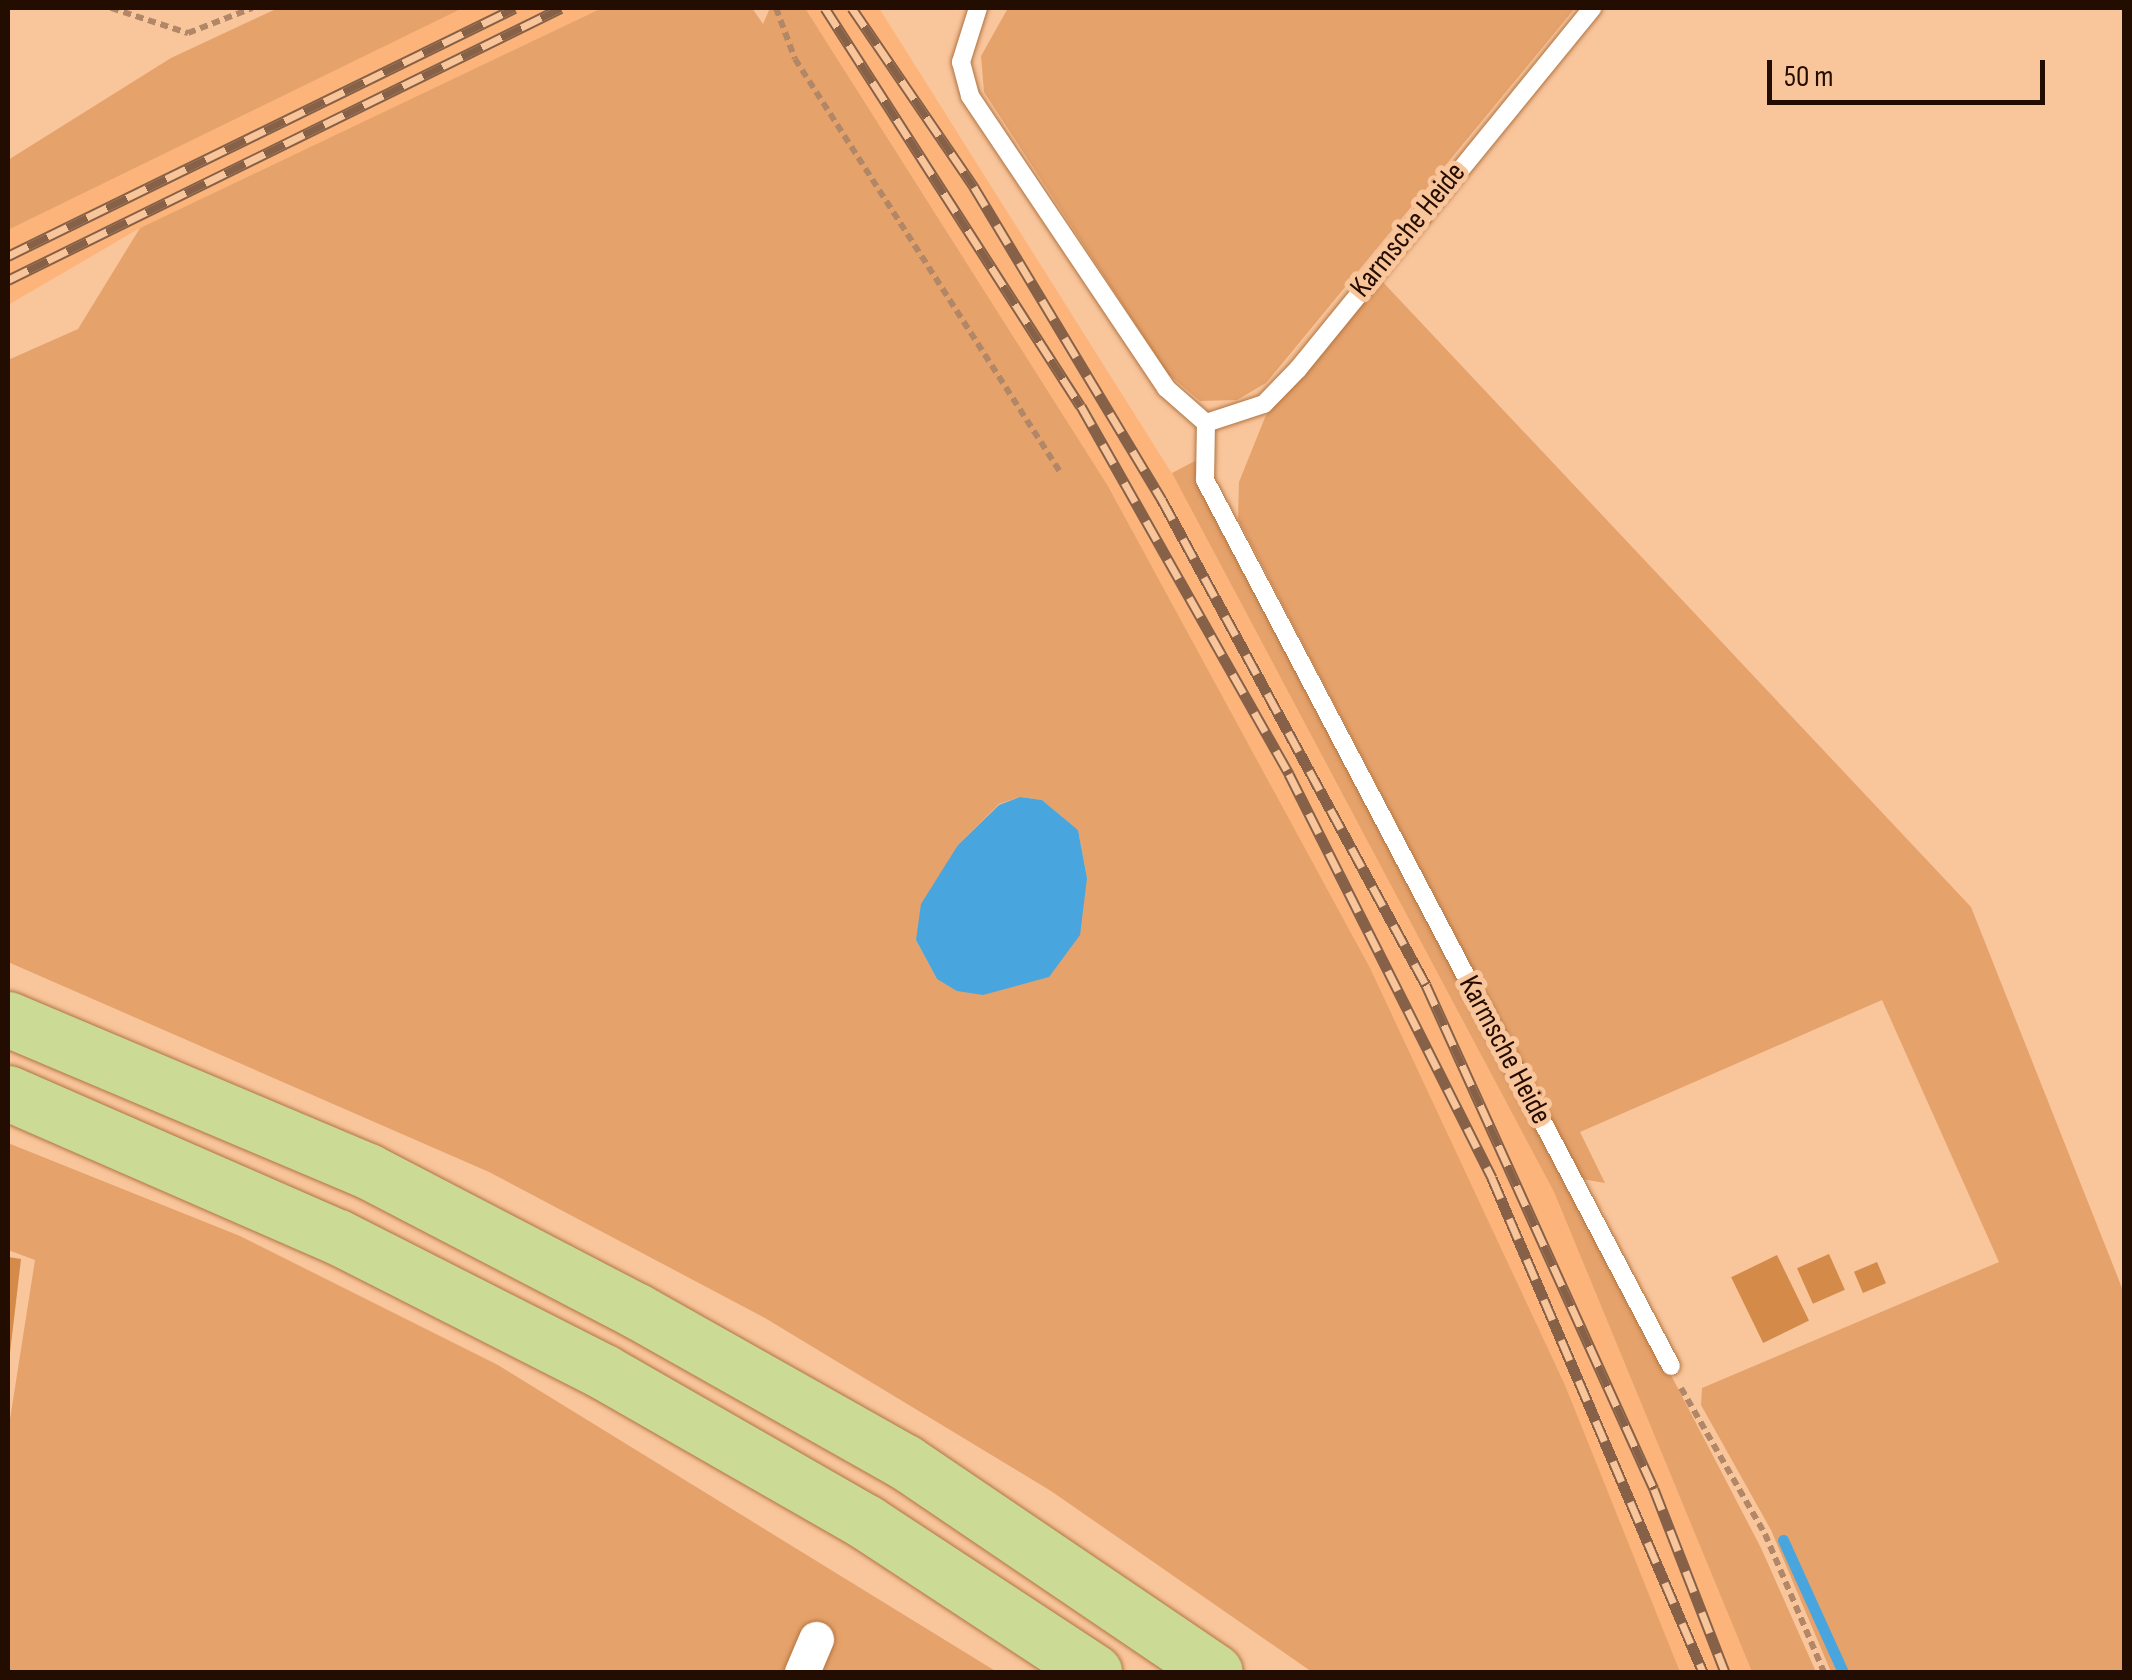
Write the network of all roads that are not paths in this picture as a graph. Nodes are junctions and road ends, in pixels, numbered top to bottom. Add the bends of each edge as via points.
1 (978, 8) edge
2 (1592, 8) edge
3 (1206, 423) junction
4 (8, 1020) edge
5 (8, 1093) edge
6 (1671, 1366) road end
7 (816, 1639) dead end
8 (802, 1672) edge
9 (1094, 1672) edge
10 (1215, 1672) edge

1 - 3 lane via 962,62 970,96 1166,388
2 - 3 lane, Karmsche Heide via 1298,369 1264,404
3 - 6 lane, Karmsche Heide via 1205,480
4 - 10 highway via 368,1171 636,1311 905,1462
5 - 9 highway via 338,1237 604,1372 866,1522
7 - 8 street

